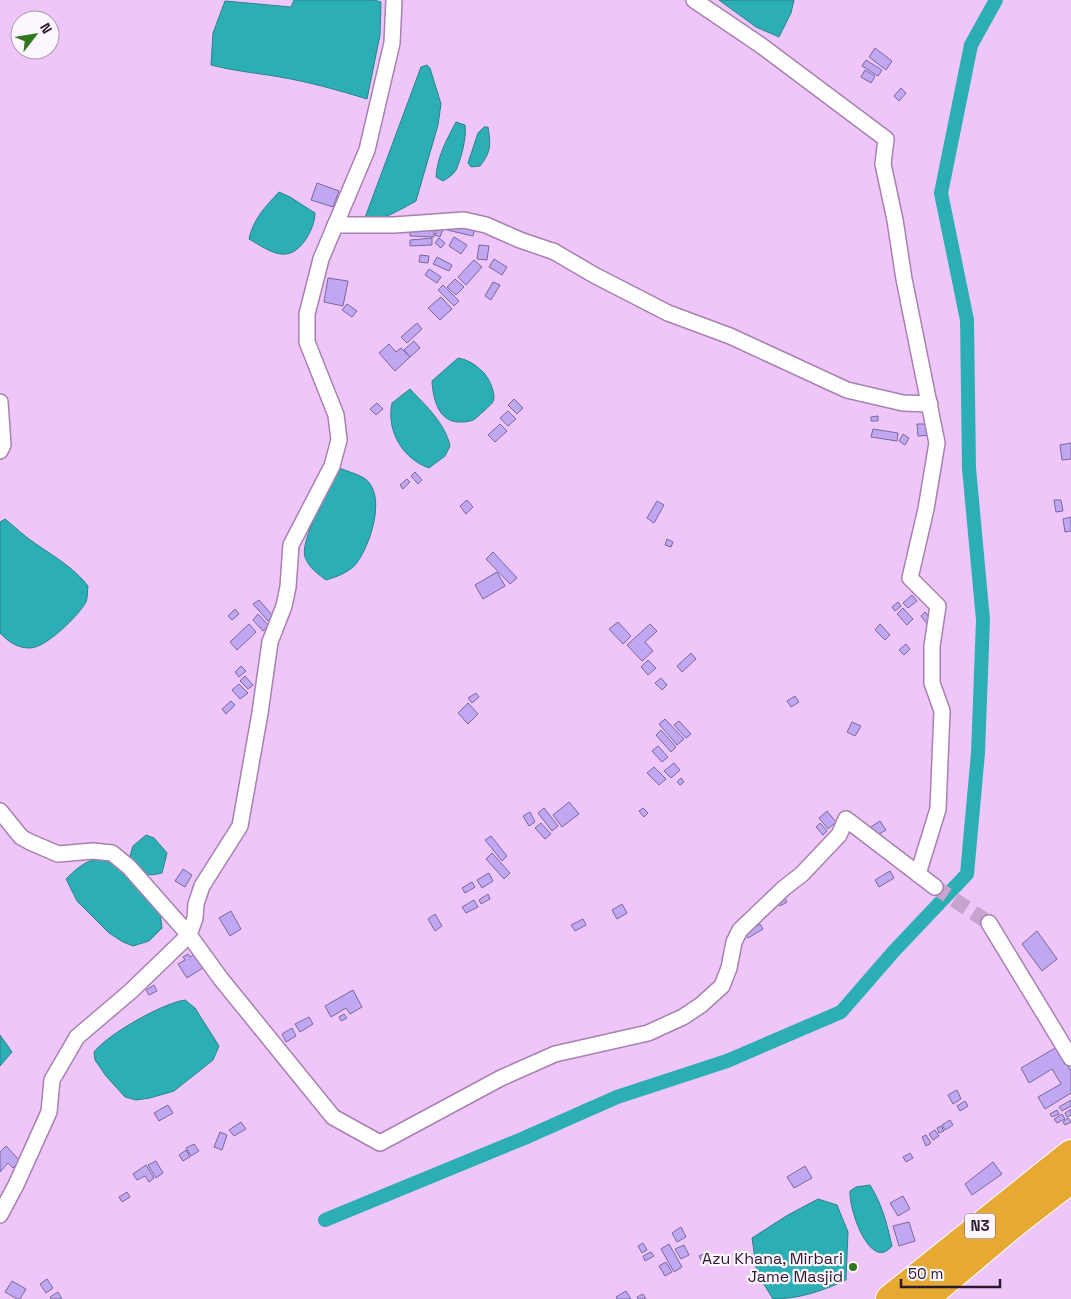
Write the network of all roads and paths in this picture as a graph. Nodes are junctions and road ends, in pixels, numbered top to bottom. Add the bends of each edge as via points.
1 (394, 0) edge
2 (694, 0) edge
3 (335, 225) junction
4 (0, 402) edge
5 (930, 404) junction
6 (0, 451) edge
7 (0, 810) edge
8 (918, 874) junction
9 (935, 887) tunnel mouth
10 (989, 923) tunnel mouth
11 (189, 935) junction
12 (1071, 1058) edge
13 (1071, 1154) edge
14 (1071, 1179) edge
15 (0, 1215) edge
16 (890, 1299) edge
17 (924, 1299) edge

1 - 3 street via 392,44 367,150
2 - 5 street via 886,139 882,164
3 - 5 street via 394,226 464,220 486,225 554,252 668,313 730,336 847,390 903,403
3 - 11 street via 321,259 307,314 306,342 336,415 339,440 332,466 291,544 288,587 270,642 240,826 202,886
4 - 6 street via 3,445
5 - 8 street via 937,444 910,578 938,606 932,646 932,683 942,711 938,809
7 - 11 street via 20,836 58,854 112,853 130,867
8 - 9 street
8 - 11 street via 846,819 839,835 802,874 740,930 722,986 701,1005 648,1033 555,1054 501,1078 380,1143 333,1117
10 - 12 street
11 - 15 street via 77,1037 52,1080 49,1112
13 - 16 highway, N3
14 - 17 highway, N3

